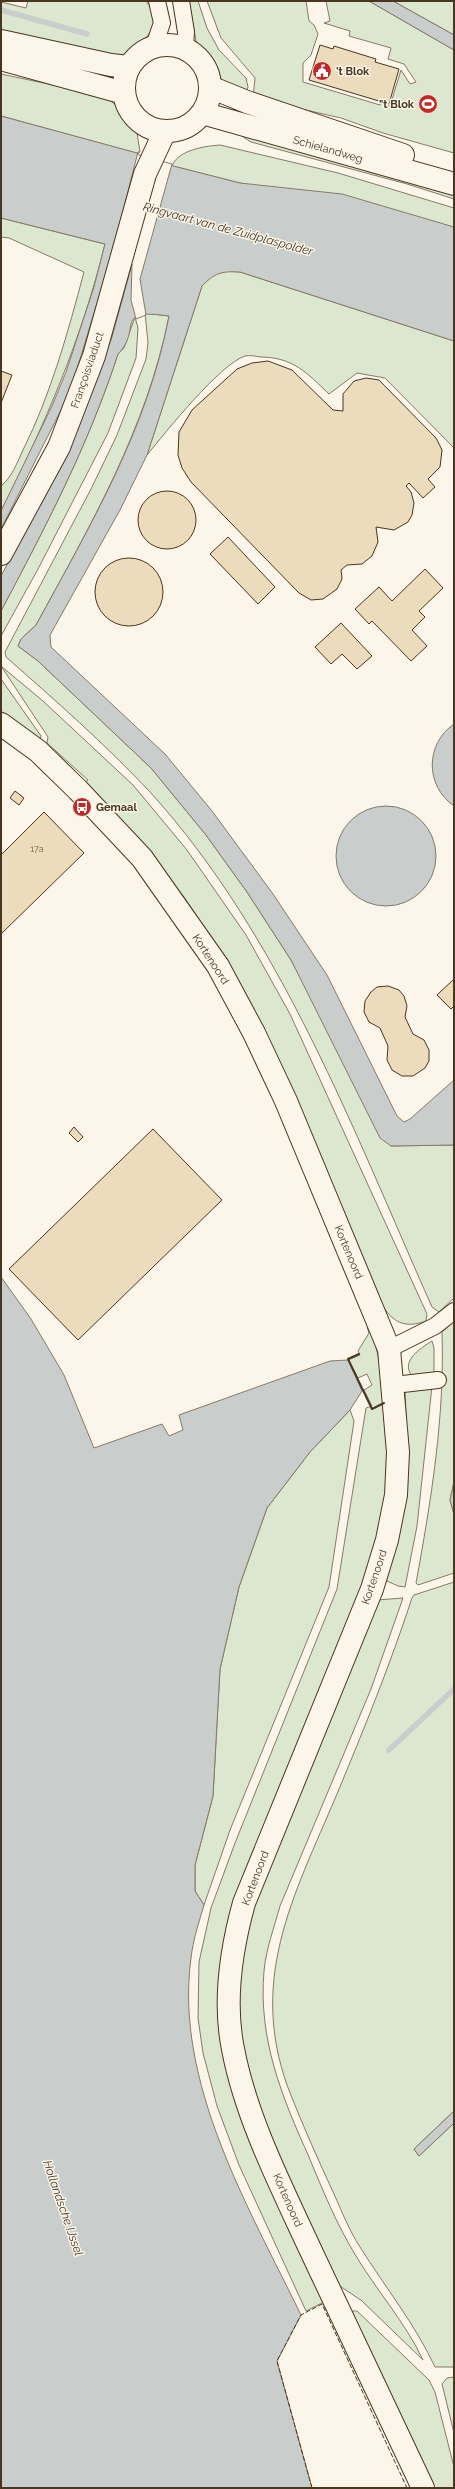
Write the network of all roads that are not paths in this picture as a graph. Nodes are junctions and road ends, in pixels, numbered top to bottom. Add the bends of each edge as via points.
1 (157, 1) edge
2 (181, 1) edge
3 (1, 42) edge
4 (154, 46) junction
5 (185, 48) junction
6 (1, 59) edge
7 (129, 67) junction
8 (210, 87) junction
9 (124, 93) junction
10 (202, 113) junction
11 (154, 139) junction
12 (454, 170) edge
13 (454, 184) edge
14 (1, 554) edge
15 (1, 724) edge
16 (454, 1311) edge
17 (389, 1349) junction
18 (438, 1380) dead end
19 (394, 1385) junction
20 (422, 2488) edge

1 - 4 street via 162,23
2 - 5 street via 186,32
3 - 7 street
4 - 5 street via 164,44
4 - 7 street via 136,58
5 - 8 street via 203,64
6 - 9 street
7 - 9 street
8 - 10 street via 208,101
8 - 12 street, Schielandweg via 376,148
9 - 11 street via 130,110
10 - 11 street via 186,127
10 - 13 street, Schielandweg
11 - 14 street, Françoisviaduct via 94,356 59,447
15 - 17 street, Kortenoord via 38,751 142,858 218,966 254,1033 286,1101
16 - 17 street via 435,1326
17 - 19 street, Kortenoord
18 - 19 street
19 - 20 street, Kortenoord via 398,1452 396,1495 387,1540 372,1589 244,1903 234,1940 229,1976 229,2013 232,2048 242,2087 278,2180

